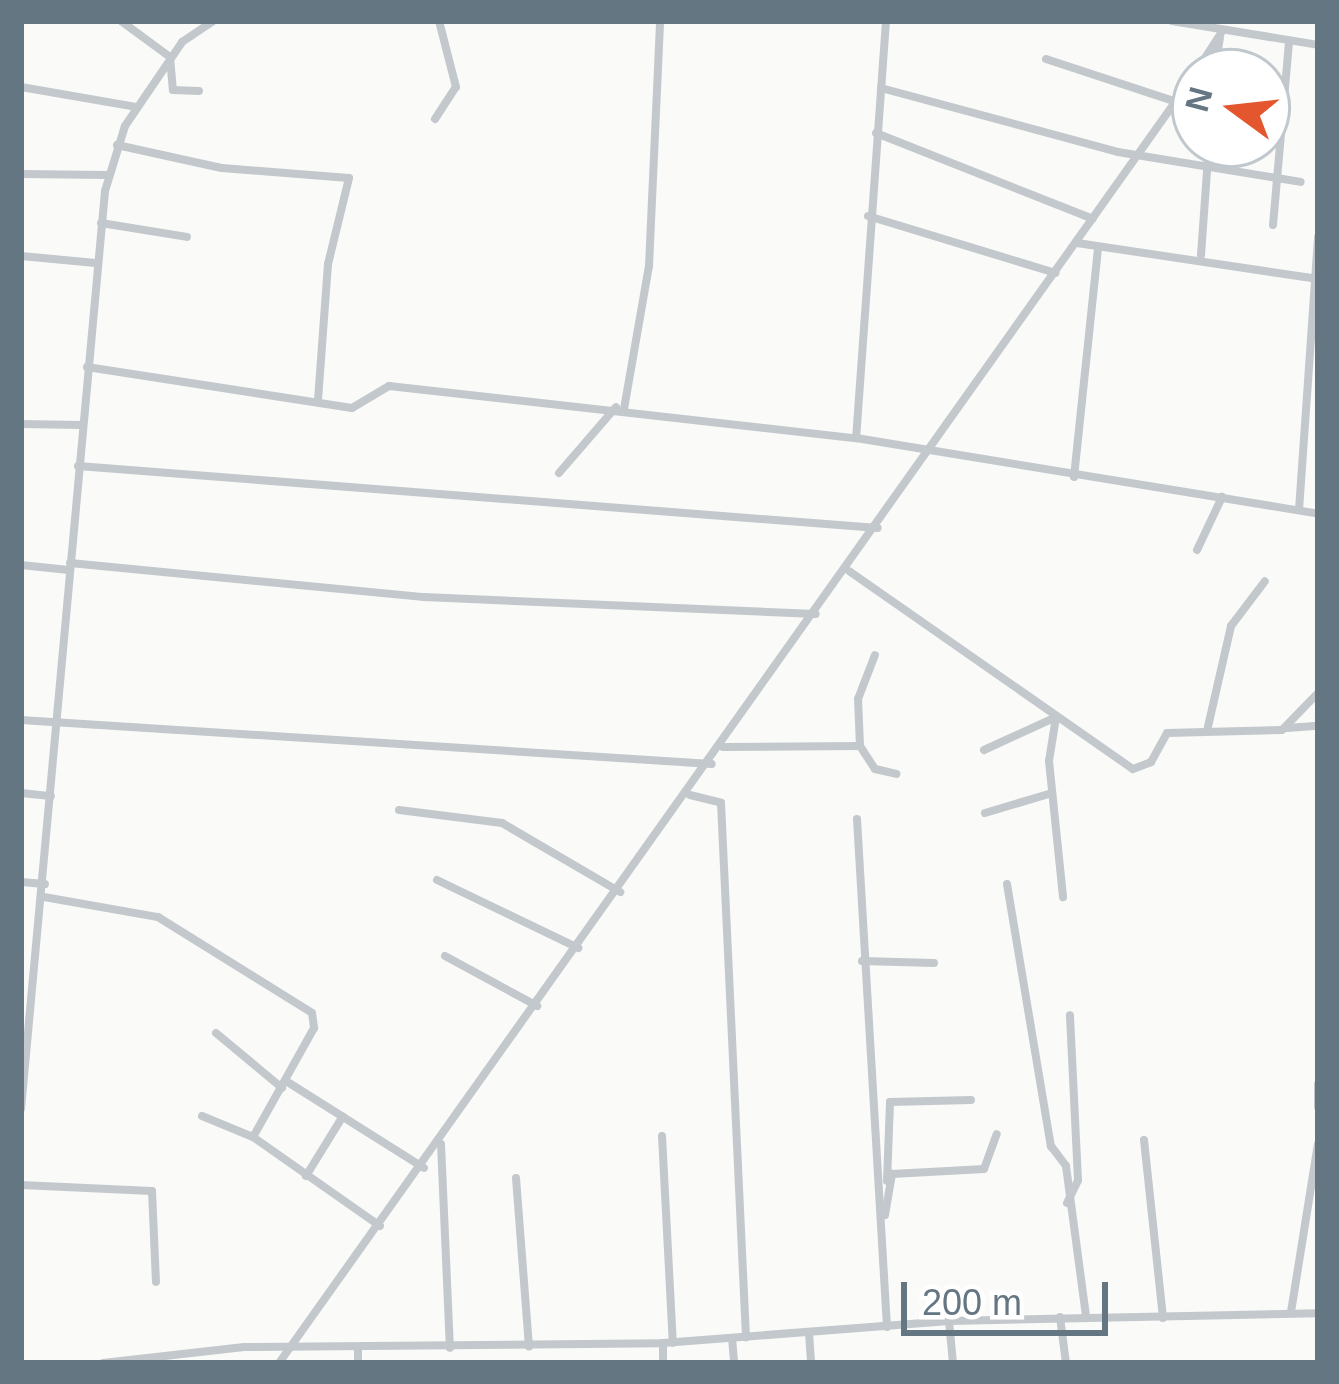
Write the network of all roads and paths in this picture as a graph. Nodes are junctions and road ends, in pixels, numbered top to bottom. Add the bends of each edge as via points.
1 (121, 21) edge
2 (213, 21) edge
3 (439, 21) edge
4 (659, 21) edge
5 (886, 21) edge
6 (1172, 21) edge
7 (1221, 32) junction
8 (1289, 41) junction
9 (1318, 45) edge
10 (1211, 48) edge
11 (1218, 48) edge
12 (170, 57) junction
13 (1046, 59) dead end
14 (21, 87) edge
15 (881, 88) junction
16 (200, 92) dead end
17 (1171, 100) edge
18 (137, 107) junction
19 (1171, 110) edge
20 (435, 119) dead end
21 (876, 133) junction
22 (117, 146) junction
23 (1139, 155) junction
24 (1171, 160) edge
25 (1208, 168) edge
26 (1220, 168) edge
27 (21, 173) edge
28 (108, 175) junction
29 (1278, 178) junction
30 (1300, 182) dead end
31 (868, 216) junction
32 (1093, 219) junction
33 (101, 223) junction
34 (1273, 225) dead end
35 (187, 237) dead end
36 (1318, 237) edge
37 (1077, 243) junction
38 (1098, 247) junction
39 (1201, 255) junction
40 (21, 256) edge
41 (96, 263) junction
42 (1056, 273) junction
43 (1316, 278) edge
44 (87, 367) junction
45 (318, 400) junction
46 (620, 408) junction
47 (21, 424) edge
48 (82, 425) junction
49 (856, 439) junction
50 (934, 451) junction
51 (78, 466) junction
52 (559, 473) dead end
53 (1075, 477) junction
54 (1222, 497) junction
55 (1299, 510) junction
56 (1318, 514) edge
57 (879, 528) junction
58 (1197, 550) dead end
59 (21, 566) edge
60 (69, 567) junction
61 (849, 571) junction
62 (1265, 581) dead end
63 (816, 614) junction
64 (875, 655) dead end
65 (1318, 693) edge
66 (1056, 717) junction
67 (21, 720) edge
68 (58, 726) junction
69 (1318, 726) edge
70 (1285, 728) junction
71 (1207, 731) junction
72 (860, 746) junction
73 (723, 748) junction
74 (984, 750) dead end
75 (712, 764) junction
76 (896, 774) dead end
77 (21, 793) edge
78 (1052, 793) junction
79 (690, 795) junction
80 (51, 796) junction
81 (399, 810) dead end
82 (985, 814) dead end
83 (857, 819) dead end
84 (437, 880) dead end
85 (21, 882) edge
86 (45, 884) junction
87 (1007, 884) dead end
88 (620, 892) junction
89 (44, 897) junction
90 (1063, 898) dead end
91 (578, 948) junction
92 (445, 956) dead end
93 (862, 962) junction
94 (934, 963) dead end
95 (21, 968) edge
96 (34, 970) junction
97 (537, 1006) junction
98 (1070, 1015) dead end
99 (216, 1033) dead end
100 (24, 1041) edge
101 (284, 1084) junction
102 (1318, 1084) edge
103 (970, 1100) dead end
104 (1318, 1107) edge
105 (21, 1109) edge
106 (202, 1115) dead end
107 (344, 1116) junction
108 (997, 1134) dead end
109 (662, 1136) dead end
110 (253, 1137) junction
111 (1144, 1140) dead end
112 (441, 1144) junction
113 (1318, 1144) edge
114 (424, 1168) junction
115 (306, 1176) junction
116 (516, 1178) dead end
117 (887, 1182) junction
118 (21, 1185) edge
119 (1066, 1204) junction
120 (884, 1222) junction
121 (380, 1226) junction
122 (156, 1282) dead end
123 (1291, 1312) junction
124 (1318, 1313) edge
125 (1086, 1316) junction
126 (1060, 1317) junction
127 (1163, 1318) junction
128 (949, 1321) junction
129 (887, 1327) junction
130 (809, 1333) junction
131 (746, 1337) junction
132 (732, 1338) junction
133 (668, 1343) junction
134 (529, 1346) junction
135 (450, 1348) junction
136 (358, 1349) junction
137 (485, 1349) junction
138 (287, 1350) junction
139 (103, 1363) edge
140 (279, 1363) edge
141 (358, 1363) edge
142 (485, 1363) edge
143 (663, 1363) edge
144 (734, 1363) edge
145 (811, 1363) edge
146 (953, 1363) edge
147 (1066, 1363) edge

1 - 12 street
2 - 12 street
3 - 20 street via 456,88
4 - 46 street via 651,250
5 - 15 street
6 - 7 street
7 - 8 street
7 - 10 street
7 - 11 street
8 - 9 street
8 - 29 street
12 - 16 street via 173,90
12 - 18 street
13 - 17 street
14 - 18 street
15 - 21 street
15 - 23 street
18 - 22 street
19 - 23 street
21 - 31 street
21 - 32 street
22 - 28 street
22 - 45 street via 222,168 349,178 328,264
23 - 24 street
23 - 32 street
25 - 39 street
26 - 29 street
27 - 28 street
28 - 33 street
29 - 30 street
29 - 34 street
31 - 42 street
31 - 49 street
32 - 37 street
33 - 35 street
33 - 41 street
36 - 43 street
37 - 38 street
37 - 42 street
38 - 39 street
38 - 53 street
39 - 43 street
40 - 41 street
41 - 44 street
42 - 50 street
43 - 55 street
44 - 45 street
44 - 48 street
45 - 46 street via 360,406 389,386
46 - 49 street
46 - 52 street
47 - 48 street
48 - 51 street
49 - 50 street
50 - 53 street
50 - 57 street
51 - 57 street
51 - 60 street
53 - 54 street
54 - 55 street
54 - 58 street
55 - 56 street
57 - 61 street
59 - 60 street
60 - 63 street via 424,597
60 - 68 street
61 - 63 street
61 - 66 street
62 - 71 street via 1231,626
63 - 73 street
64 - 72 street via 859,699
65 - 70 street
66 - 71 street via 1133,769 1151,762 1168,734
66 - 74 street
66 - 78 street
67 - 68 street
68 - 75 street
68 - 80 street
69 - 70 street
70 - 71 street
72 - 73 street
72 - 76 street via 875,769
73 - 75 street
75 - 79 street
77 - 80 street
78 - 82 street
78 - 90 street
79 - 88 street
79 - 131 street via 721,803
80 - 86 street
81 - 88 street via 502,823
83 - 93 street
84 - 91 street
85 - 86 street
86 - 89 street
87 - 119 street
88 - 91 street
89 - 96 street
89 - 101 street via 158,917 303,1004 316,1023
91 - 97 street
92 - 97 street
93 - 94 street
93 - 120 street via 870,1166
95 - 96 street
96 - 100 street
97 - 112 street
98 - 119 street via 1078,1180
99 - 101 street
100 - 105 street
101 - 107 street
101 - 110 street
102 - 104 street
103 - 117 street via 890,1102
106 - 110 street
107 - 114 street
107 - 115 street
108 - 117 street via 984,1169
109 - 133 street
110 - 115 street
111 - 127 street
112 - 114 street
112 - 135 street
113 - 123 street
114 - 121 street
115 - 121 street
116 - 134 street
117 - 120 street
118 - 122 street via 152,1191
119 - 125 street
120 - 129 street
121 - 138 street
123 - 124 street
123 - 127 street
125 - 126 street
125 - 127 street
126 - 128 street
126 - 147 street
128 - 129 street
128 - 146 street
129 - 130 street
130 - 131 street
130 - 145 street
131 - 132 street
132 - 133 street
132 - 144 street
133 - 134 street
133 - 143 street
134 - 137 street
135 - 136 street
135 - 137 street
136 - 138 street
136 - 141 street
137 - 142 street
138 - 139 street
138 - 140 street

